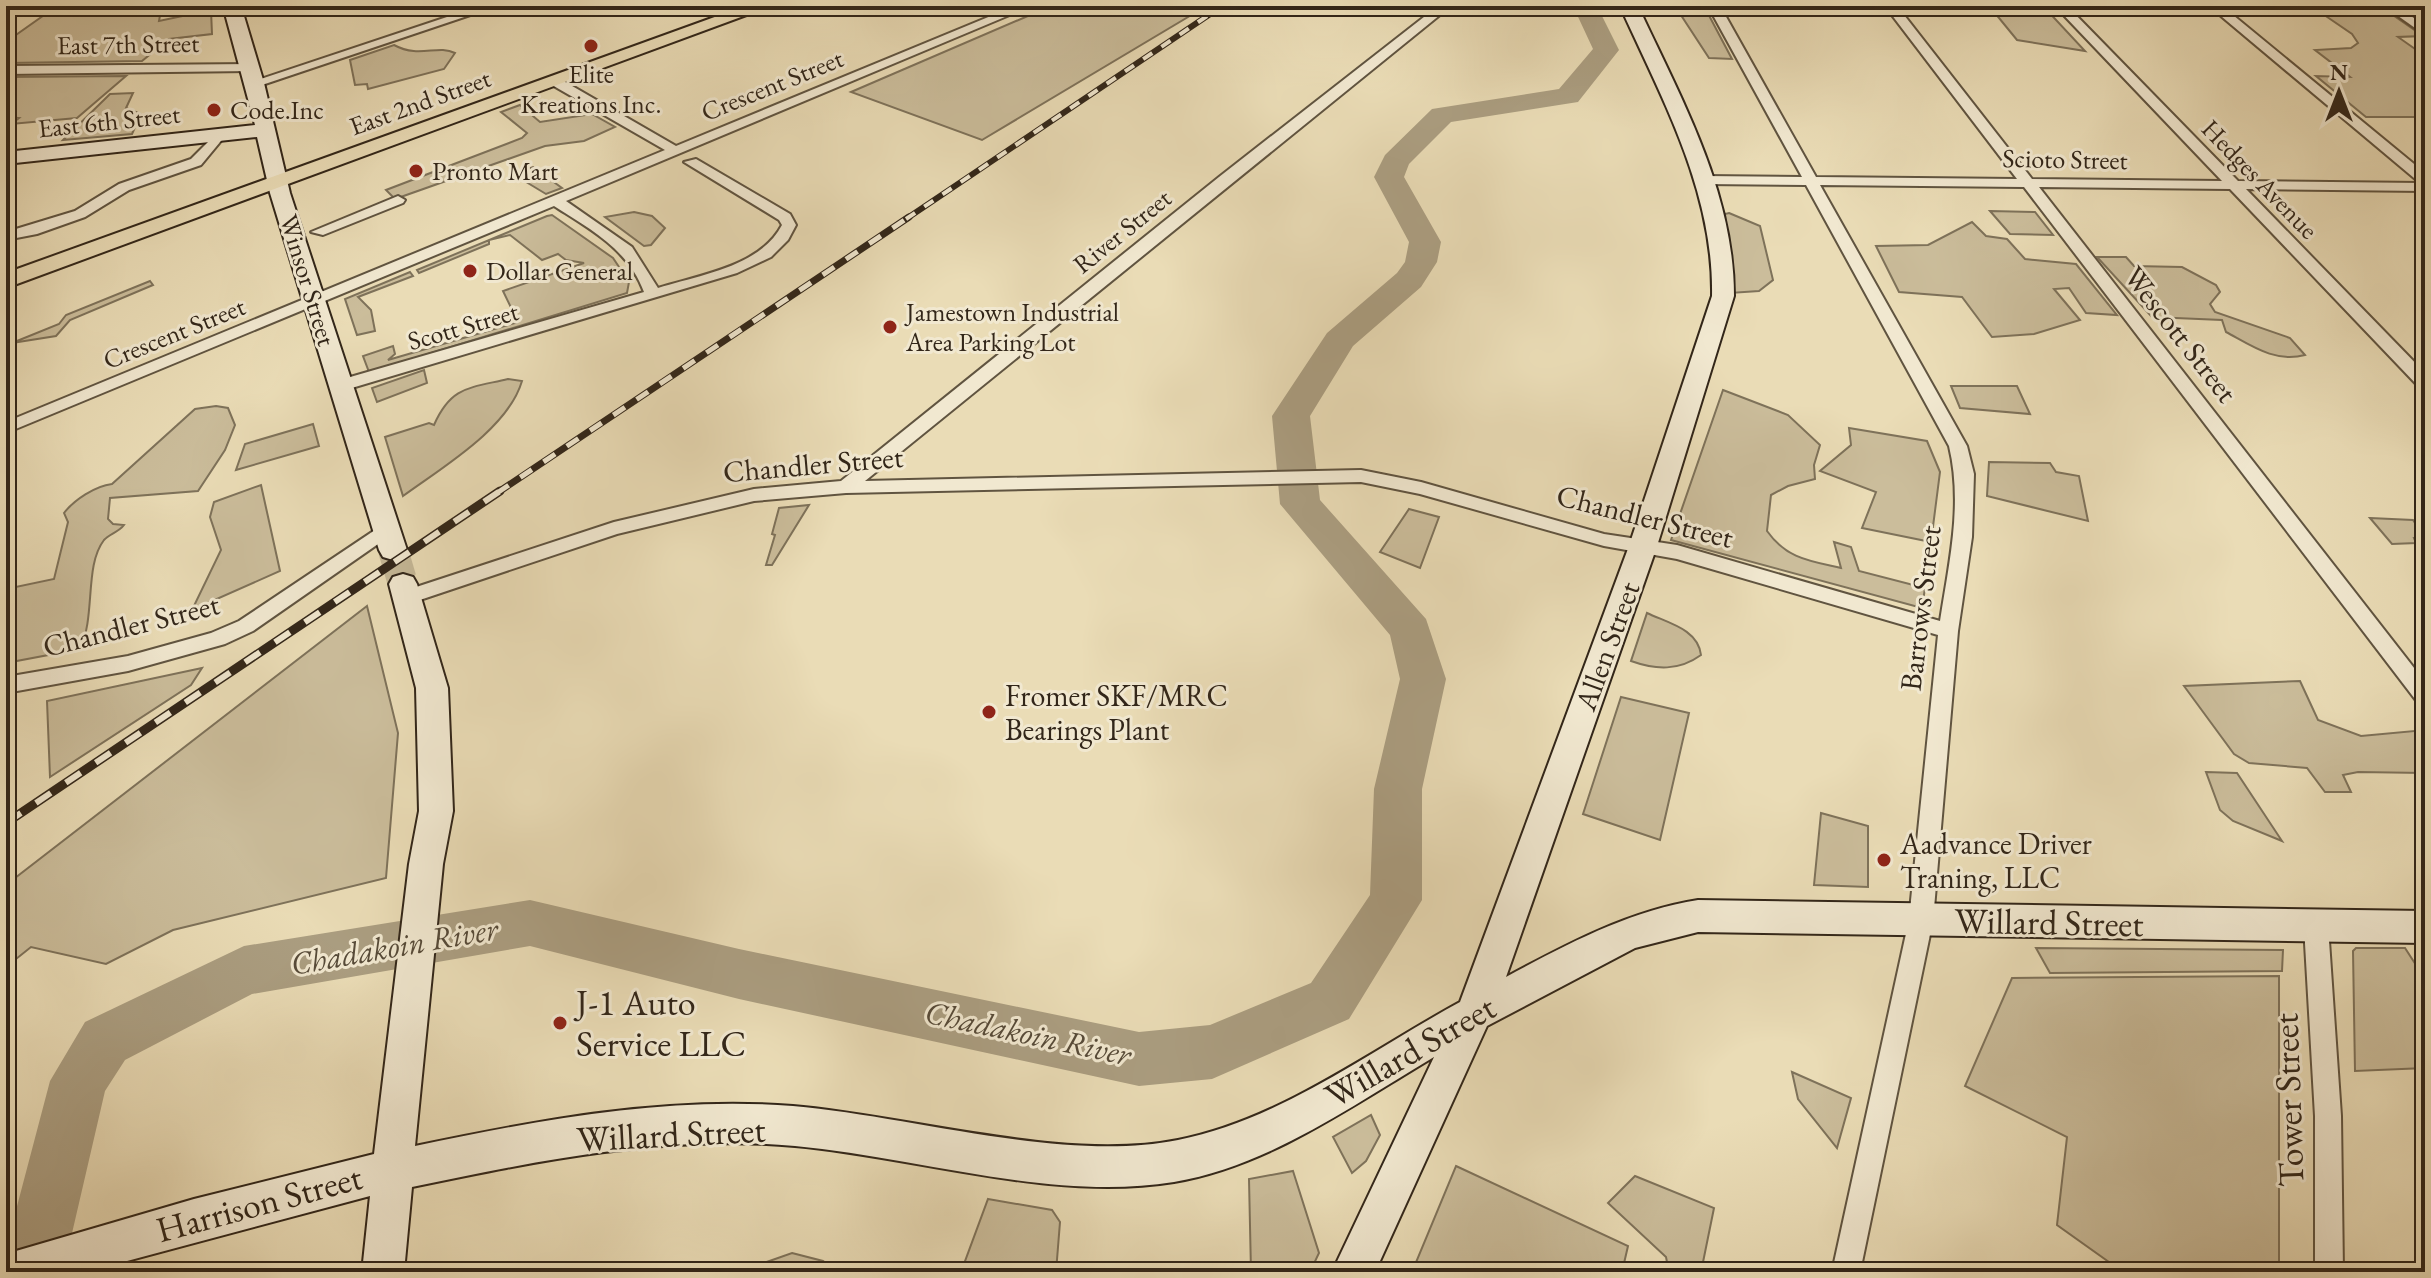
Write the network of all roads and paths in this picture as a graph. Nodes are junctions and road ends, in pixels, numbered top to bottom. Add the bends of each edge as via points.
1 (232, 6) edge
2 (491, 6) edge
3 (762, 6) edge
4 (1025, 6) edge
5 (1445, 6) edge
6 (1629, 6) edge
7 (1714, 6) edge
8 (1891, 6) edge
9 (2061, 6) edge
10 (2215, 6) edge
11 (2390, 6) edge
12 (1430, 11) edge
13 (2425, 31) edge
14 (6, 70) edge
15 (253, 75) junction
16 (556, 82) junction
17 (265, 130) junction
18 (218, 136) junction
19 (676, 151) junction
20 (6, 158) edge
21 (691, 162) dead end
22 (1704, 180) junction
23 (1811, 180) junction
24 (2425, 180) edge
25 (2029, 182) junction
26 (278, 183) junction
27 (2231, 185) junction
28 (2425, 187) edge
29 (398, 200) dead end
30 (554, 200) junction
31 (318, 232) dead end
32 (6, 236) edge
33 (6, 281) edge
34 (653, 295) junction
35 (314, 302) junction
36 (2425, 383) edge
37 (339, 386) junction
38 (6, 428) edge
39 (846, 487) junction
40 (388, 540) joint
41 (1643, 546) junction
42 (404, 591) joint
43 (1948, 631) junction
44 (6, 685) edge
45 (2425, 697) edge
46 (1921, 920) junction
47 (2316, 926) junction
48 (2423, 930) edge
49 (1475, 1012) junction
50 (394, 1168) junction
51 (16, 1272) edge
52 (383, 1272) edge
53 (1353, 1272) edge
54 (1846, 1272) edge
55 (2329, 1272) edge

1 - 15 street, Winsor Street
2 - 15 street, East 7th Street
3 - 16 main road, East 2nd Street
4 - 19 street, Crescent Street
5 - 12 street, River Street
6 - 22 street, Allen Street
7 - 23 street, Barrows Street
8 - 25 street, Wescott Street
9 - 27 street, Hedges Avenue
10 - 24 street
11 - 13 street
12 - 39 street, River Street
14 - 15 street, East 7th Street
15 - 17 street, Winsor Street
16 - 19 street
16 - 26 main road, East 2nd Street
17 - 18 street, East 6th Street
17 - 26 street, Winsor Street
18 - 20 street, East 6th Street
18 - 32 street via 196,162 124,187 80,214
19 - 30 street, Crescent Street
21 - 34 street, Scott Street via 785,217 789,225 778,245 761,258
22 - 23 street, Scioto Street
22 - 41 street, Allen Street via 1720,229 1723,296
23 - 25 street, Scioto Street
23 - 43 street, Barrows Street via 1958,446 1965,474 1963,537
25 - 27 street, Scioto Street
25 - 45 street, Wescott Street
26 - 33 main road, East 2nd Street
26 - 35 street, Winsor Street
27 - 28 street, Scioto Street
27 - 36 street, Hedges Avenue
29 - 31 street
30 - 34 street via 633,254
30 - 35 street, Crescent Street
34 - 37 street, Scott Street
35 - 37 street, Winsor Street
35 - 38 street, Crescent Street
37 - 40 street, Winsor Street
39 - 41 street, Chandler Street via 1240,476 1382,478 1604,540
39 - 42 street, Chandler Street via 754,495 669,512
40 - 44 street, Chandler Street via 227,636
41 - 43 street, Chandler Street
41 - 49 street, Allen Street
42 - 50 street via 432,688 436,811
43 - 46 street, Barrows Street
46 - 47 street, Willard Street
46 - 49 street, Willard Street via 1669,919 1600,947
46 - 54 street, Barrows Street
47 - 48 street, Willard Street
47 - 55 street, Tower Street via 2328,1116
49 - 50 street, Willard Street via 1280,1125 1198,1157 1149,1165 1038,1160 724,1123 559,1140
49 - 53 street, Allen Street
50 - 51 street, Harrison Street via 124,1238
50 - 52 street

